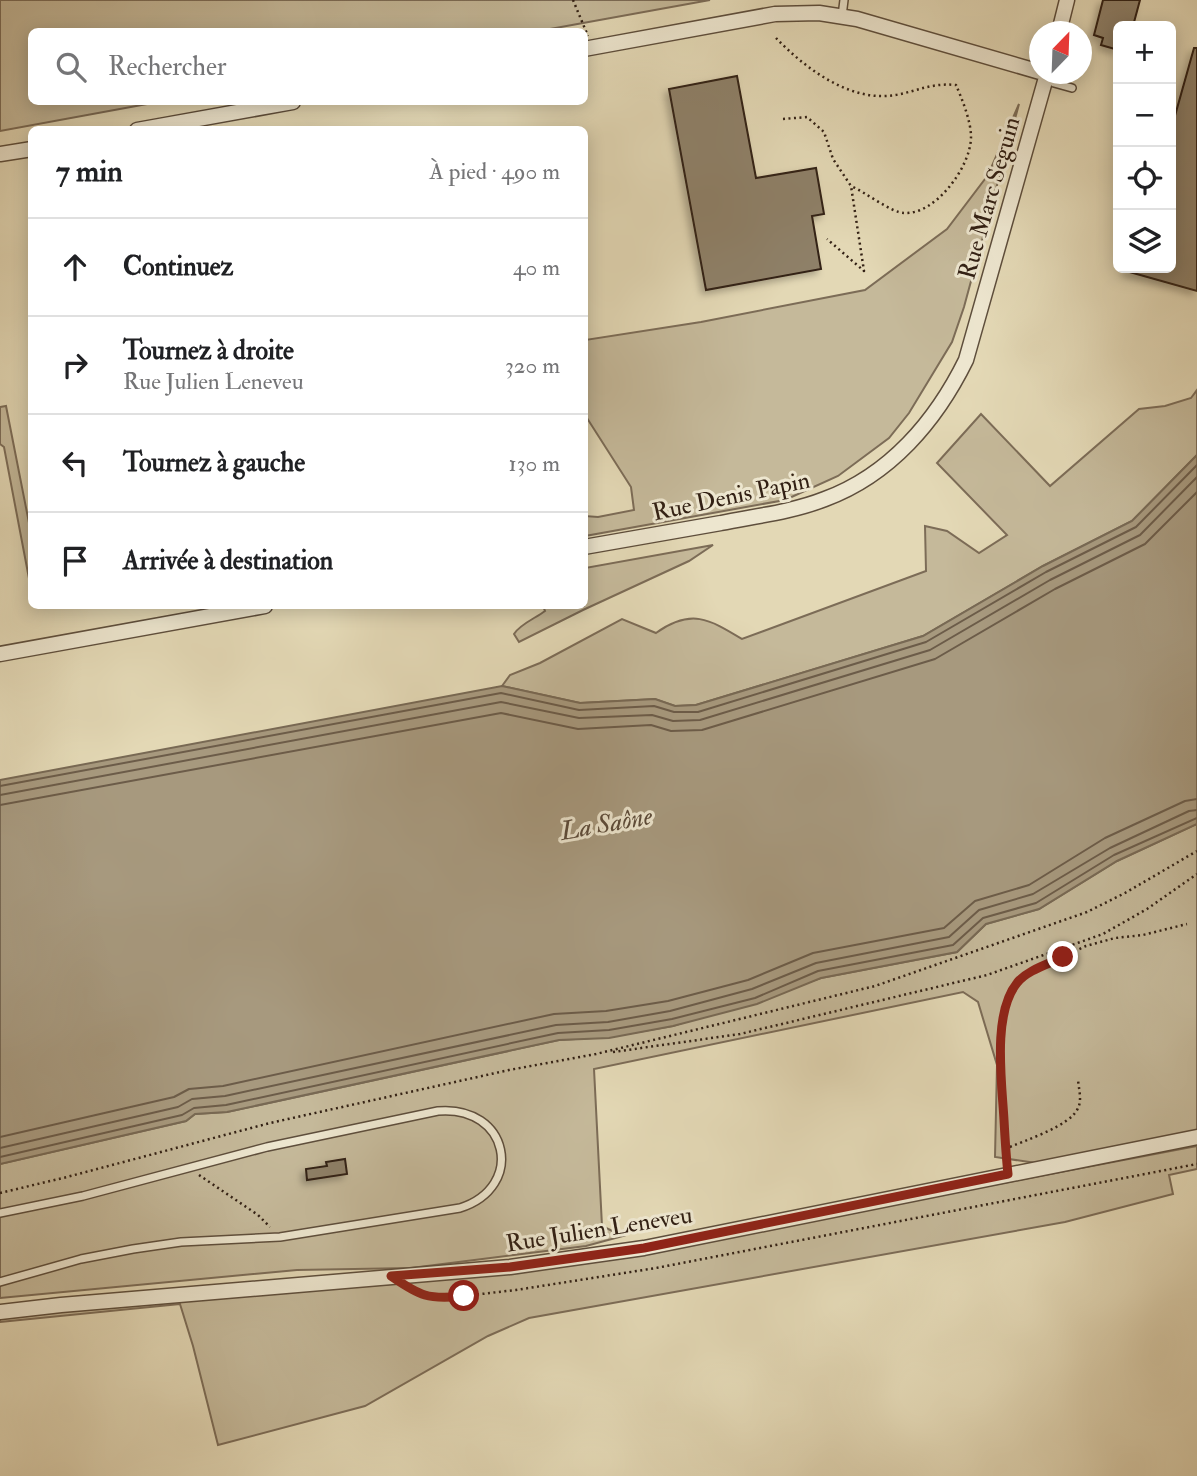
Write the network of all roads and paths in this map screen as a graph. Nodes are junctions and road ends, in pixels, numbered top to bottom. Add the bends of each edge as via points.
1 (573, 0) edge
2 (844, 0) edge
3 (1067, 0) edge
4 (842, 16) junction
5 (1062, 21) edge
6 (582, 28) edge
7 (776, 38) dead end
8 (589, 48) edge
9 (1029, 69) edge
10 (1044, 84) edge
11 (1057, 84) edge
12 (1072, 89) dead end
13 (276, 105) edge
14 (783, 119) dead end
15 (159, 126) edge
16 (28, 150) edge
17 (0, 154) edge
18 (852, 186) junction
19 (827, 239) dead end
20 (975, 335) joint
21 (588, 546) edge
22 (248, 609) edge
23 (0, 654) edge
24 (1197, 851) edge
25 (1197, 874) edge
26 (1187, 924) dead end
27 (596, 1054) junction
28 (1078, 1080) dead end
29 (1197, 1137) edge
30 (1005, 1149) junction
31 (1197, 1164) edge
32 (190, 1168) junction
33 (1008, 1174) junction
34 (0, 1193) edge
35 (0, 1213) edge
36 (280, 1237) junction
37 (391, 1276) junction
38 (0, 1282) edge
39 (0, 1312) edge

1 - 6 path
2 - 4 lane
3 - 5 street
4 - 8 street via 775,14
4 - 9 street
7 - 18 path via 835,84 867,94 886,96 939,83 956,85 971,137 962,170 940,196 919,212 902,214
10 - 20 street, Rue Marc Seguin
11 - 12 lane
13 - 15 street
14 - 18 path via 807,117 824,132 833,159
16 - 17 street
18 - 19 path via 864,271
20 - 21 street, Rue Denis Papin via 955,383 930,421 892,459 849,488 806,506
22 - 23 street
24 - 27 path via 1087,912 875,986
25 - 27 path via 1103,934 987,975 740,1034
26 - 30 path via 1086,946 1017,984 1010,995 1000,1045
27 - 34 path via 270,1123
28 - 30 path via 1077,1113
29 - 33 street, Rue Julien Leneveu
30 - 33 path
31 - 37 path via 656,1268 516,1290 438,1299 414,1292
32 - 35 lane
32 - 36 path via 258,1215
32 - 36 lane via 267,1147 451,1110 481,1120 500,1148 502,1162 495,1182 475,1203
33 - 37 street, Rue Julien Leneveu via 644,1248 510,1267
36 - 38 lane via 133,1249
37 - 39 street, Rue Julien Leneveu

